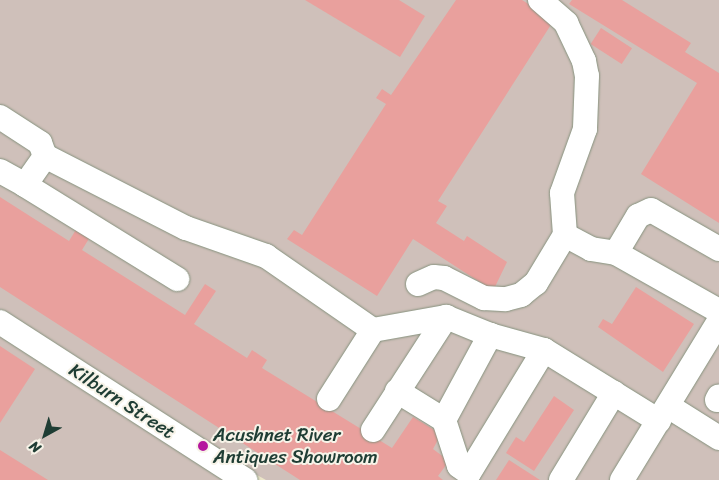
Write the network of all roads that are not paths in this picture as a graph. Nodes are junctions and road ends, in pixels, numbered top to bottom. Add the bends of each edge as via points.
1 (540, 0) edge
2 (0, 117) edge
3 (45, 156) junction
4 (0, 171) edge
5 (25, 185) junction
6 (565, 235) junction
7 (719, 249) edge
8 (616, 253) junction
9 (177, 279) dead end
10 (418, 284) dead end
11 (719, 311) edge
12 (446, 317) junction
13 (719, 321) edge
14 (0, 322) edge
15 (373, 330) junction
16 (490, 335) junction
17 (544, 350) junction
18 (397, 391) junction
19 (614, 394) junction
20 (330, 400) dead end
21 (663, 413) junction
22 (444, 420) junction
23 (374, 430) dead end
24 (719, 438) edge
25 (245, 480) edge
26 (561, 480) edge
27 (622, 480) edge

1 - 6 street via 566,23 584,61 586,76 585,129 562,193
2 - 3 street via 40,143
3 - 5 street
3 - 15 street via 186,228 266,256
4 - 5 street
5 - 9 street
6 - 8 street via 591,249
6 - 10 street via 536,282 520,295 506,300 484,298 444,278 434,277
7 - 8 street via 651,210 638,216
8 - 11 street
12 - 15 street
12 - 16 street
12 - 18 street
13 - 21 street
14 - 25 street, Kilburn Street
15 - 20 street
16 - 17 street
16 - 22 street
17 - 19 street
17 - 22 street via 469,473 459,466
18 - 22 street
18 - 23 street
19 - 21 street
19 - 26 street
21 - 24 street
21 - 27 street

